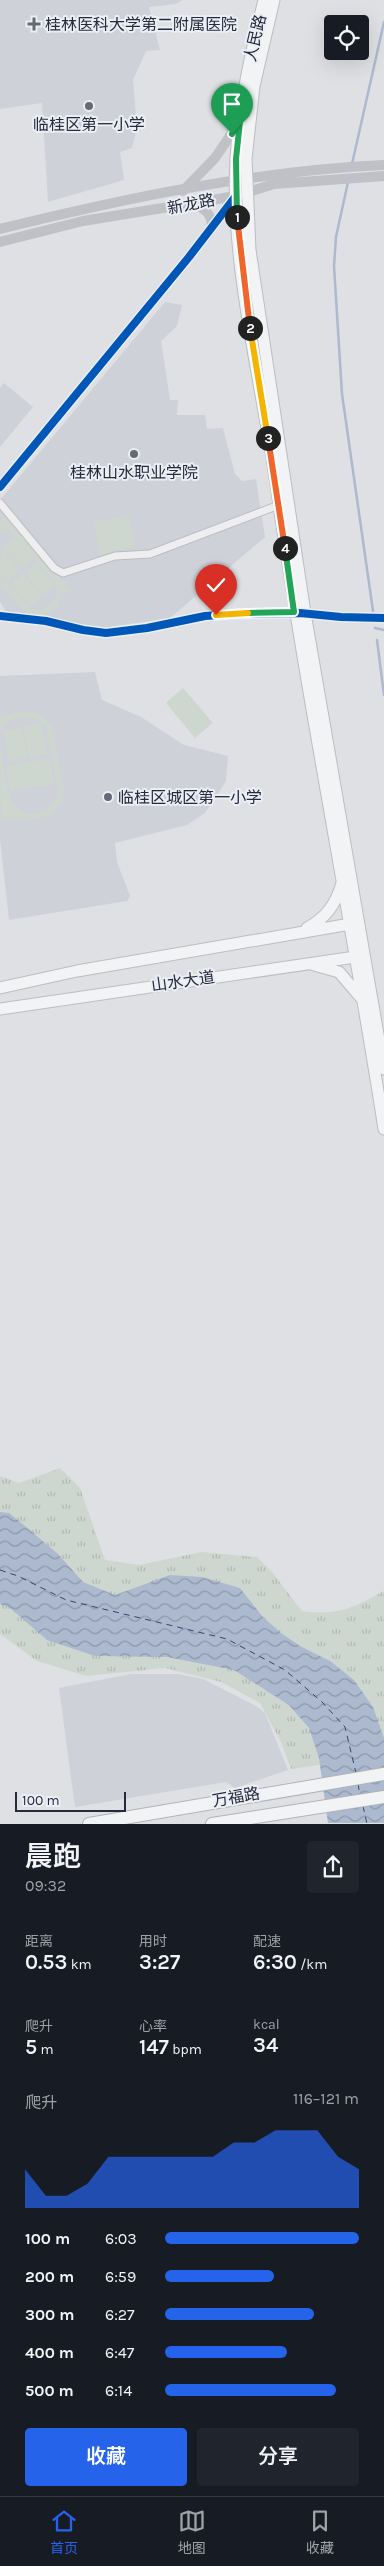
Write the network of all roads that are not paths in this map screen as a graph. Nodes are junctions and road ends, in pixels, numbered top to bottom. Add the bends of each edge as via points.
1 (264, 0) edge
2 (274, 0) edge
3 (240, 121) junction
4 (384, 165) edge
5 (318, 174) junction
6 (384, 176) edge
7 (244, 184) junction
8 (183, 191) junction
9 (236, 196) junction
10 (191, 204) junction
11 (211, 228) junction
12 (0, 229) edge
13 (0, 242) edge
14 (0, 486) edge
15 (0, 503) edge
16 (279, 505) junction
17 (300, 613) junction
18 (0, 616) edge
19 (384, 618) edge
20 (342, 882) junction
21 (355, 924) junction
22 (302, 931) junction
23 (360, 956) junction
24 (307, 964) junction
25 (0, 988) edge
26 (364, 1000) junction
27 (0, 1009) edge
28 (384, 1069) edge
29 (384, 1129) edge
30 (384, 1774) edge
31 (384, 1797) edge
32 (89, 1824) edge
33 (212, 1824) edge

1 - 3 main road, 人民路 via 244,84
2 - 7 main road, 人民路 via 254,86
3 - 7 main road, 人民路 via 236,159
3 - 8 main road via 215,158
4 - 5 main road, 新龙路
5 - 6 main road, 新龙路
5 - 7 main road, 新龙路 via 274,184
7 - 8 main road, 新龙路
7 - 9 main road, 人民路
7 - 17 main road via 254,286
8 - 12 main road, 新龙路 via 131,199
9 - 10 main road, 新龙路
9 - 11 main road
9 - 16 main road, 人民路 via 244,292
10 - 11 main road via 200,206 209,214
10 - 13 main road, 新龙路 via 83,222
11 - 14 main road
15 - 16 street via 54,568 63,572 115,556 150,554
16 - 17 main road, 人民路
17 - 18 street via 205,616 148,628 106,632
17 - 19 street
17 - 20 main road
17 - 21 main road
20 - 21 main road
20 - 22 main road via 326,916
21 - 22 main road, 山水大道
21 - 23 main road
22 - 25 main road, 山水大道
23 - 24 main road, 山水大道
23 - 26 main road
23 - 28 main road
24 - 26 main road via 339,972
24 - 27 main road, 山水大道
26 - 29 main road
30 - 32 highway, 万福路
31 - 33 highway, 万福路

